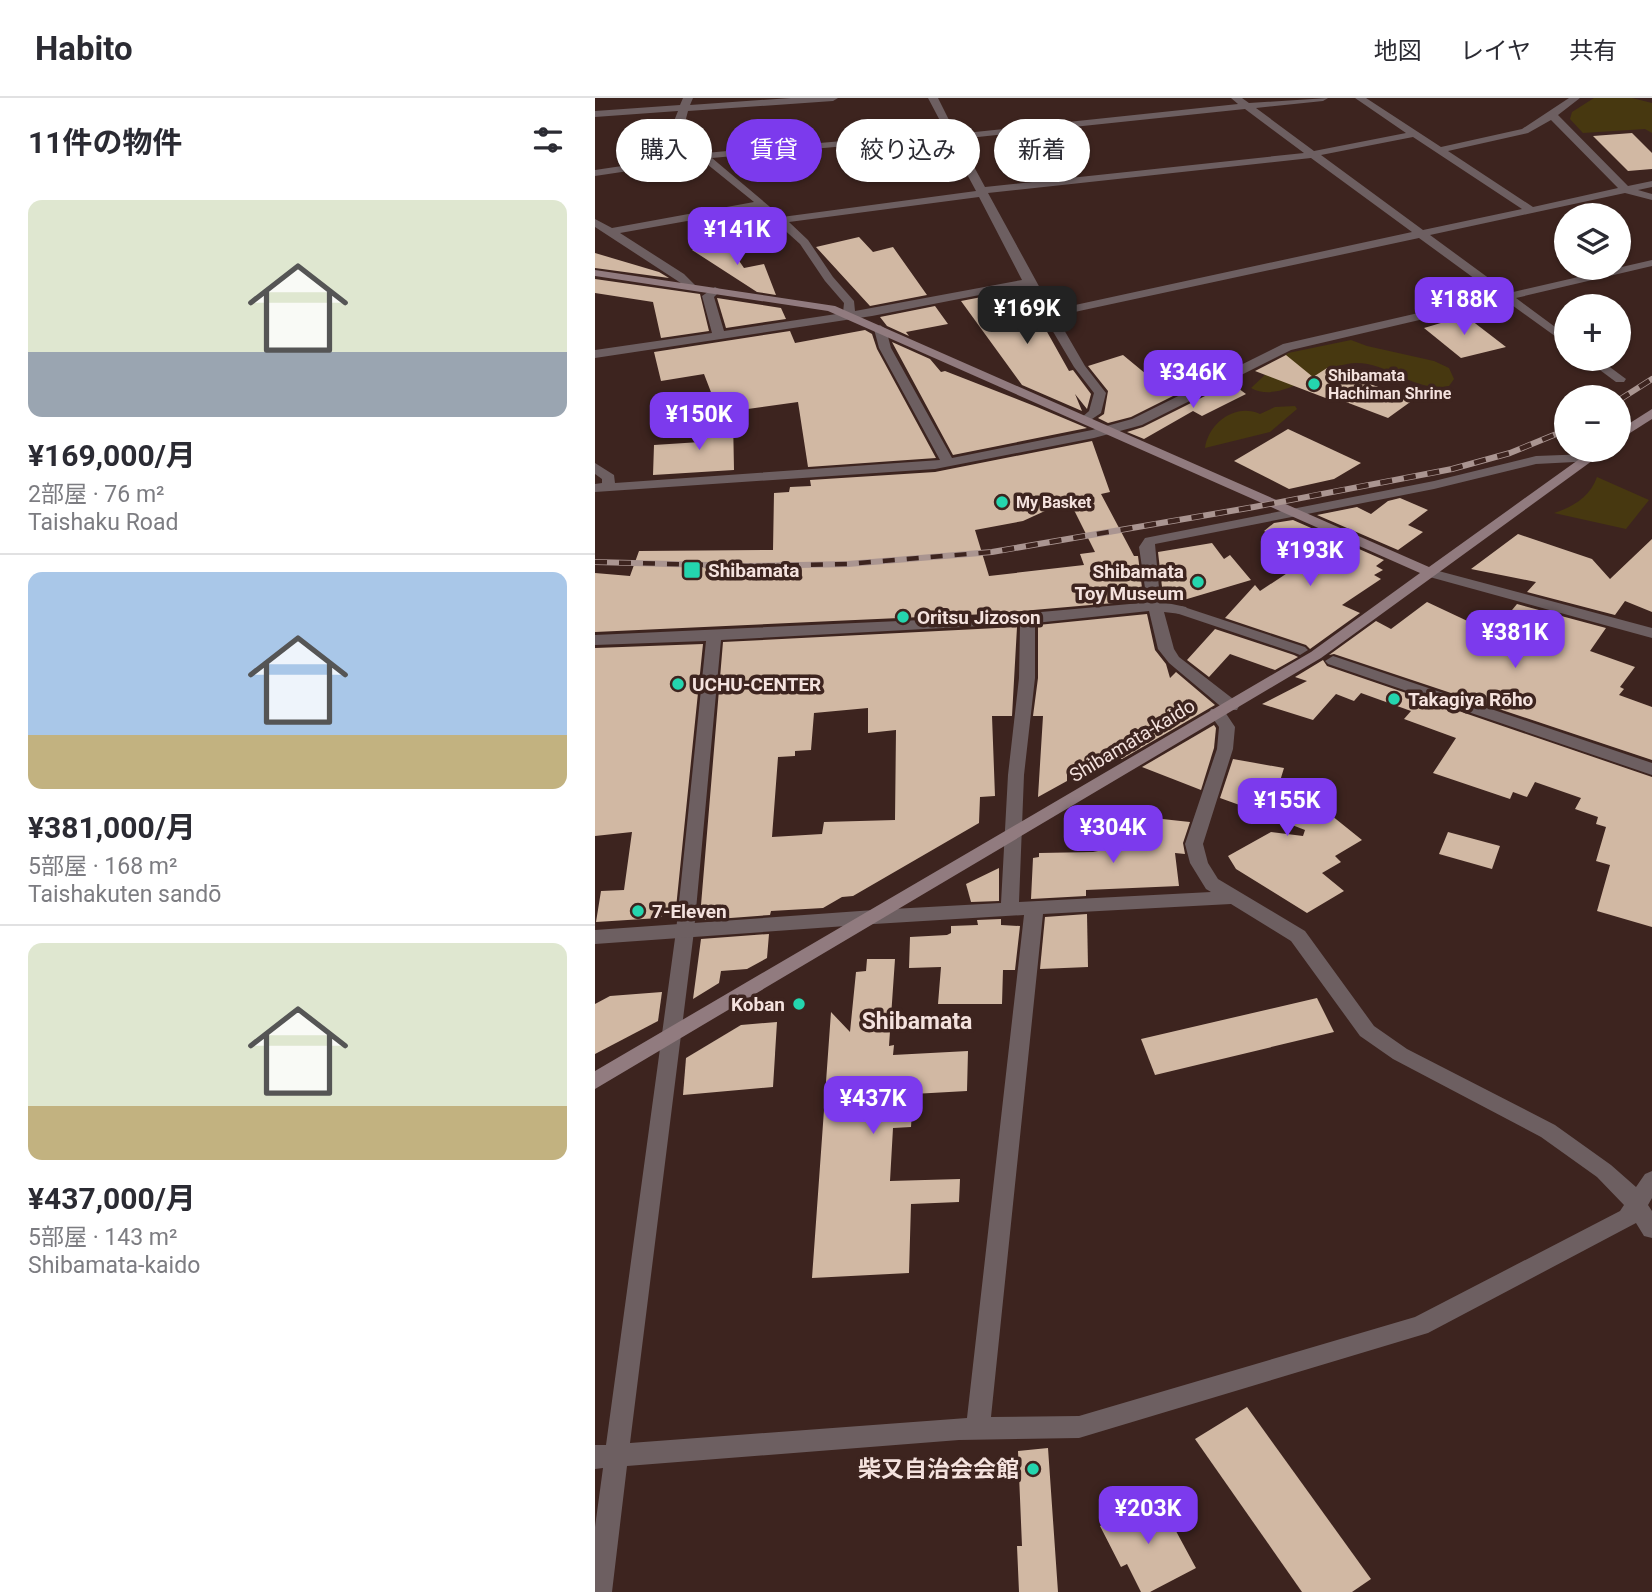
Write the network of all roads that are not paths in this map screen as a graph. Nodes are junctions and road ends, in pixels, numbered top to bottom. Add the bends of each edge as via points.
1 (832, 98) edge
2 (933, 98) edge
3 (1236, 98) edge
4 (1323, 98) edge
5 (1360, 98) edge
6 (1575, 98) edge
7 (686, 103) edge
8 (1247, 106) junction
9 (595, 114) edge
10 (1552, 115) junction
11 (944, 119) edge
12 (980, 132) edge
13 (1415, 134) junction
14 (836, 145) edge
15 (1440, 150) junction
16 (1313, 154) junction
17 (712, 155) edge
18 (712, 163) edge
19 (616, 170) edge
20 (595, 173) edge
21 (976, 182) edge
22 (1652, 184) edge
23 (1626, 190) junction
24 (981, 192) junction
25 (1652, 197) edge
26 (762, 204) junction
27 (1532, 211) junction
28 (781, 220) junction
29 (595, 222) edge
30 (610, 232) junction
31 (1422, 235) junction
32 (1652, 263) edge
33 (595, 273) edge
34 (1029, 282) junction
35 (690, 286) junction
36 (715, 290) junction
37 (1506, 297) junction
38 (1050, 314) junction
39 (849, 315) junction
40 (880, 329) junction
41 (1554, 332) edge
42 (719, 335) junction
43 (595, 354) edge
44 (1608, 371) edge
45 (1620, 379) dead end
46 (1652, 412) edge
47 (1086, 419) junction
48 (1631, 427) edge
49 (1111, 430) junction
50 (1554, 458) edge
51 (1584, 462) edge
52 (948, 463) junction
53 (595, 467) edge
54 (602, 487) edge
55 (1290, 511) junction
56 (1431, 573) junction
57 (1158, 607) junction
58 (1028, 619) junction
59 (1652, 633) edge
60 (714, 637) junction
61 (595, 640) edge
62 (1300, 650) dead end
63 (1333, 661) dead end
64 (1224, 710) junction
65 (1652, 769) edge
66 (1014, 835) junction
67 (1236, 897) junction
68 (1034, 909) junction
69 (1010, 911) junction
70 (874, 917) junction
71 (685, 931) junction
72 (595, 937) edge
73 (672, 1035) junction
74 (595, 1081) edge
75 (1652, 1180) edge
76 (1636, 1205) junction
77 (1652, 1229) edge
78 (978, 1429) junction
79 (606, 1456) edge
80 (599, 1592) edge

1 - 7 street
2 - 11 street
3 - 8 street
4 - 8 street
5 - 13 street
6 - 10 street
7 - 9 street
8 - 12 street
8 - 16 street
10 - 15 street via 1524,131
10 - 23 street
13 - 15 street
13 - 16 street
14 - 17 street
15 - 27 street
16 - 24 street
16 - 31 street
18 - 26 street
19 - 20 street
21 - 24 street
22 - 23 street
23 - 25 street
23 - 27 street
24 - 28 street
24 - 34 street
26 - 28 street
26 - 30 street
27 - 31 street
28 - 39 street via 850,303
29 - 30 street
30 - 35 street
31 - 37 street
31 - 38 street
32 - 37 street
33 - 35 main road
34 - 38 street
34 - 39 street
35 - 36 main road
36 - 39 main road via 811,304
36 - 42 street via 708,296
37 - 41 street
37 - 49 street via 1287,347 1137,422
38 - 47 street via 1100,393 1095,413
39 - 40 main road
39 - 42 street
40 - 47 main road
40 - 52 street via 885,348
42 - 43 street
44 - 45 street
46 - 48 main road
47 - 49 main road
49 - 52 street
49 - 55 main road
50 - 55 street
51 - 56 main road, Shibamata-kaido
52 - 54 street
53 - 54 street via 609,478
55 - 56 main road
55 - 57 street via 1150,541 1146,547
56 - 59 street
56 - 64 main road, Shibamata-kaido via 1316,655
57 - 58 street
57 - 62 street via 1181,610
57 - 64 street via 1166,649
58 - 60 street
58 - 66 street
60 - 61 street
60 - 71 street
63 - 65 street
64 - 66 main road, Shibamata-kaido
64 - 67 street via 1225,749 1194,844 1212,884
66 - 69 street
66 - 70 main road, Shibamata-kaido
67 - 68 street
67 - 76 street via 1298,936 1367,1031 1400,1054 1548,1131 1604,1171
68 - 69 street
68 - 78 street
69 - 70 street
70 - 71 street
70 - 73 main road, Shibamata-kaido
71 - 72 street
71 - 73 street
73 - 74 main road, Shibamata-kaido
73 - 79 street
75 - 76 street
76 - 77 street
76 - 78 street via 1628,1217 1420,1325 1079,1427
78 - 79 street
79 - 80 street

